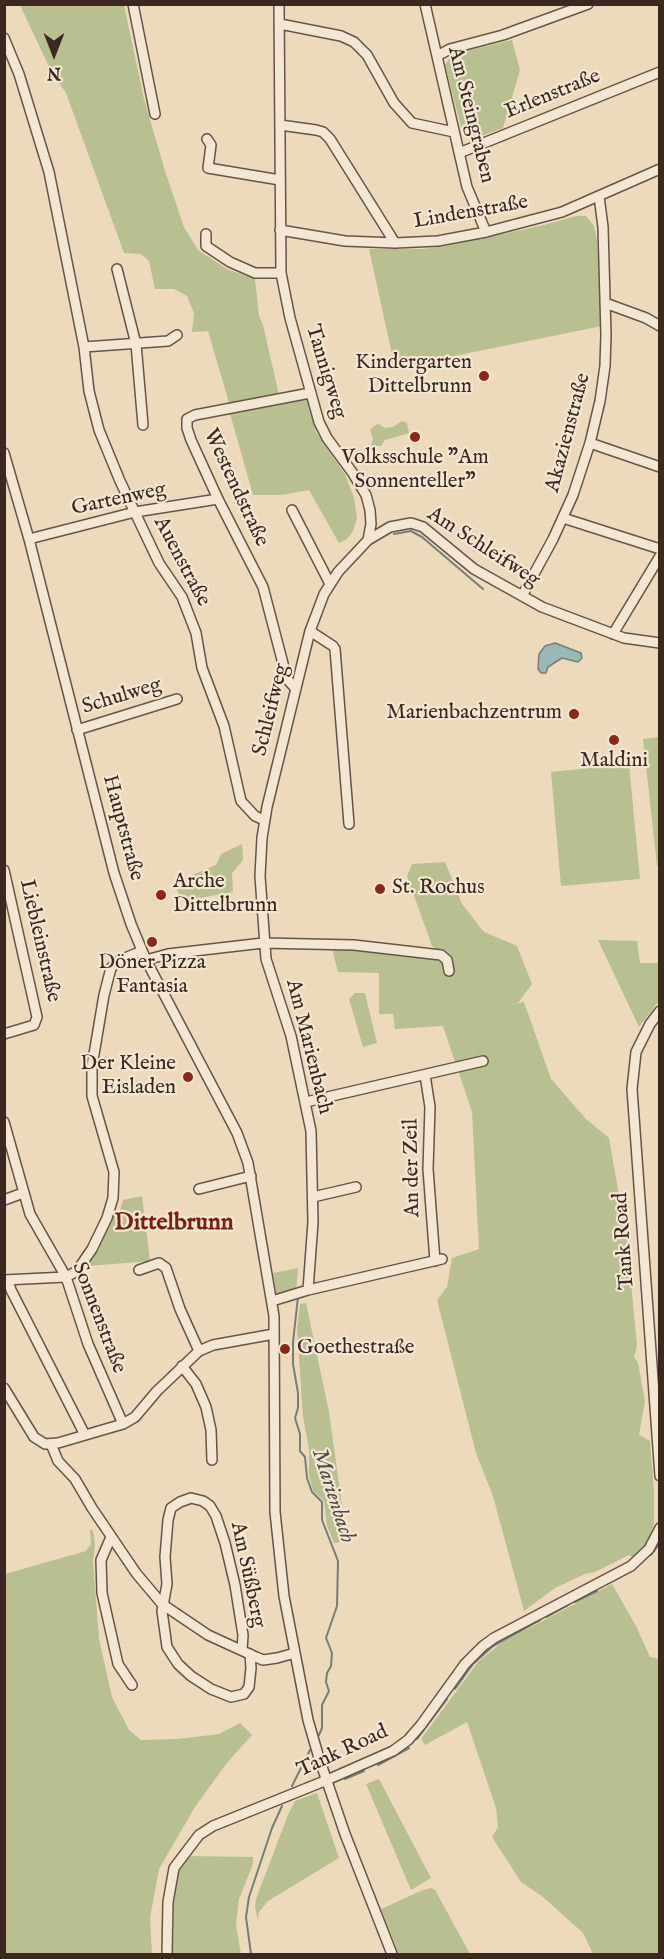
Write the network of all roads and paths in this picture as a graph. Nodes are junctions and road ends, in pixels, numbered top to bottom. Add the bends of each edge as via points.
1 (134, 4) edge
2 (279, 4) edge
3 (424, 4) edge
4 (588, 4) edge
5 (280, 24) junction
6 (4, 38) edge
7 (437, 56) junction
8 (660, 72) edge
9 (155, 114) dead end
10 (280, 125) junction
11 (454, 132) junction
12 (207, 139) dead end
13 (459, 153) junction
14 (660, 169) edge
15 (280, 180) junction
16 (599, 195) junction
17 (280, 230) junction
18 (486, 232) junction
19 (206, 234) dead end
20 (395, 243) junction
21 (117, 269) dead end
22 (281, 273) junction
23 (605, 303) junction
24 (660, 326) edge
25 (177, 335) dead end
26 (136, 344) junction
27 (84, 347) junction
28 (310, 393) junction
29 (143, 425) dead end
30 (590, 443) junction
31 (4, 453) edge
32 (660, 466) edge
33 (218, 500) junction
34 (292, 510) dead end
35 (135, 512) junction
36 (564, 518) junction
37 (401, 524) joint
38 (29, 539) junction
39 (368, 540) junction
40 (660, 549) edge
41 (660, 556) edge
42 (330, 584) junction
43 (522, 596) junction
44 (310, 631) junction
45 (613, 634) junction
46 (660, 642) edge
47 (296, 689) junction
48 (177, 699) dead end
49 (77, 730) junction
50 (264, 820) junction
51 (349, 824) dead end
52 (4, 870) edge
53 (263, 943) junction
54 (142, 951) junction
55 (146, 960) junction
56 (449, 971) dead end
57 (660, 1011) edge
58 (4, 1034) edge
59 (483, 1061) dead end
60 (425, 1075) junction
61 (306, 1102) junction
62 (5, 1128) edge
63 (251, 1176) junction
64 (356, 1187) dead end
65 (199, 1189) dead end
66 (23, 1193) junction
67 (313, 1197) junction
68 (4, 1200) edge
69 (139, 1270) dead end
70 (66, 1277) junction
71 (6, 1280) edge
72 (308, 1290) junction
73 (272, 1301) junction
74 (274, 1334) junction
75 (199, 1351) junction
76 (182, 1366) junction
77 (4, 1388) edge
78 (123, 1424) junction
79 (85, 1435) junction
80 (51, 1444) junction
81 (212, 1460) dead end
82 (660, 1476) edge
83 (660, 1528) edge
84 (111, 1537) junction
85 (162, 1604) junction
86 (246, 1652) junction
87 (295, 1653) junction
88 (132, 1685) dead end
89 (327, 1780) junction
90 (167, 1954) edge
91 (392, 1954) edge

1 - 9 street
2 - 5 street, Tannigweg
3 - 7 street, Am Steingraben
4 - 7 street
5 - 10 street, Tannigweg
5 - 11 street via 354,42 367,55 398,109 412,123
6 - 27 street, Auenstraße via 49,172
7 - 11 street, Am Steingraben
8 - 13 street, Erlenstraße
10 - 15 street, Tannigweg
10 - 20 street via 316,130 330,139
11 - 13 street, Am Steingraben
12 - 15 street via 208,168
13 - 18 street, Am Steingraben via 467,187
14 - 16 street, Lindenstraße
15 - 17 street, Tannigweg
16 - 18 street, Lindenstraße via 562,212
16 - 23 street, Akazienstraße
17 - 20 street, Lindenstraße via 328,239
17 - 22 street, Tannigweg
18 - 20 street, Lindenstraße via 438,241
19 - 22 street via 206,246 230,262 255,273
21 - 26 street
22 - 28 street, Tannigweg
23 - 24 street
23 - 30 street, Akazienstraße via 605,366
25 - 26 street via 168,341
26 - 27 street
26 - 29 street
27 - 35 street, Auenstraße via 99,430
28 - 33 street, Westendstraße via 187,419 191,440
28 - 39 street, Tannigweg via 327,438 366,495 371,524
30 - 32 street
30 - 36 street, Akazienstraße
31 - 38 street, Hauptstraße
33 - 35 street, Gartenweg
33 - 47 street, Westendstraße via 262,586 287,680
34 - 42 street
35 - 38 street, Gartenweg
35 - 50 street, Auenstraße via 159,563 182,597 196,633 202,668 224,726 241,801
36 - 40 street
36 - 43 street, Akazienstraße
37 - 39 street, Schleifweg
37 - 43 street, Am Schleifweg via 423,527 474,569
38 - 49 street, Hauptstraße
39 - 42 street, Schleifweg
41 - 45 street
42 - 44 street, Schleifweg
43 - 45 street, Am Schleifweg via 559,615
44 - 47 street, Schleifweg
44 - 51 street via 335,649
45 - 46 street, Am Schleifweg
47 - 50 street, Schleifweg
48 - 49 street, Schulweg
49 - 54 street, Hauptstraße via 114,873
50 - 53 street, Schleifweg via 260,876
52 - 58 street, Liebleinstraße via 38,1017 34,1025
53 - 55 street
53 - 56 street via 412,950 441,955 447,960
53 - 61 street, Am Marienbach
54 - 55 street, Hauptstraße
54 - 70 street via 111,968 92,1066 92,1096 114,1172 113,1198 87,1258
55 - 63 street, Hauptstraße via 237,1133
57 - 82 street, Tank Road via 636,1052 632,1089
59 - 60 street
60 - 61 street
60 - 72 street, An der Zeil via 430,1107 428,1169 438,1260
61 - 67 street, Am Marienbach
62 - 66 street, Sonnenstraße
63 - 65 street
63 - 73 street, Hauptstraße
64 - 67 street
66 - 68 street
66 - 70 street, Sonnenstraße via 30,1214
67 - 72 street, Am Marienbach
69 - 75 street via 159,1263 166,1268
70 - 71 street
70 - 78 street, Sonnenstraße via 83,1333
71 - 79 street
72 - 73 street, An der Zeil
73 - 74 street, Hauptstraße
74 - 75 street
74 - 87 street, Hauptstraße via 274,1512
75 - 76 street
76 - 78 street via 142,1411
76 - 81 street via 206,1407
77 - 80 street via 34,1437
78 - 79 street
79 - 80 street
80 - 84 street, Am Süßberg via 58,1461 75,1479
83 - 89 street, Tank Road via 649,1549 631,1566 483,1646 400,1746
84 - 85 street, Am Süßberg
84 - 88 street via 101,1560 102,1593 118,1664
85 - 86 street, Am Süßberg via 208,1635
85 - 86 street, Am Süßberg via 164,1634 171,1654 183,1670 203,1684 231,1697 244,1694 250,1683
85 - 86 street, Am Süßberg via 167,1584 169,1512 191,1498 202,1501 213,1510 225,1543
86 - 87 street, Am Süßberg via 263,1659
87 - 89 street, Hauptstraße
89 - 90 street, Tank Road via 199,1835 174,1868 168,1902
89 - 91 street, Hauptstraße

